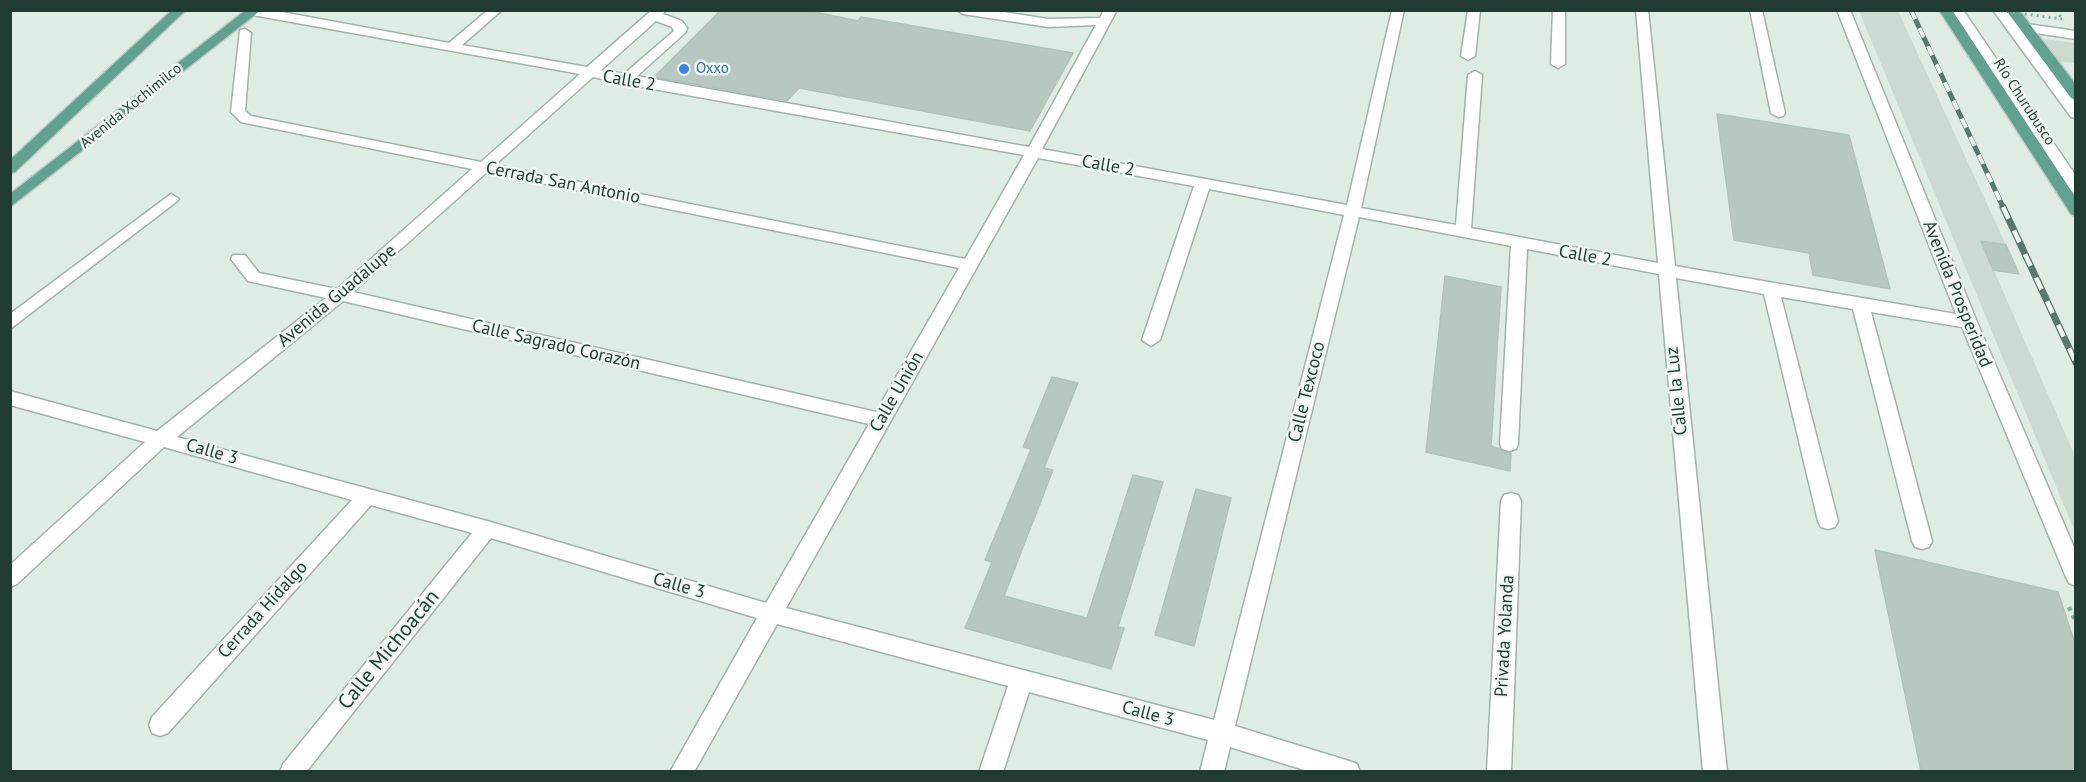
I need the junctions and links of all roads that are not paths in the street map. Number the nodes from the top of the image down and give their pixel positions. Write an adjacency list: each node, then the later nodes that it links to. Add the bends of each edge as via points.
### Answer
1 (180, 10): 31 (main road, Avenida Xochimilco)
2 (496, 10): 20 (street)
3 (963, 10): 16 (street, via 1048,23)
4 (1398, 10): 36 (street, Calle Texcoco)
5 (1474, 10): 21 (street)
6 (1559, 10): 22 (street)
7 (1642, 10): 42 (street, Calle la Luz)
8 (1756, 10): 27 (street)
9 (1843, 10): 47 (street, Avenida Prosperidad)
10 (1945, 10): 37 (main road, Río Churubusco)
11 (1956, 10): 33 (street)
12 (1997, 10): 28 (street)
13 (2012, 10): 17 (main road)
14 (252, 11): 20 (street, Calle 2); 35 (main road, Avenida Xochimilco)
15 (657, 13): 23 (street, Avenida Guadalupe); 25 (street, via 677,24 680,32)
16 (1108, 16): 29 (street, Calle Unión)
17 (2027, 28): 19 (street); 26 (main road)
18 (245, 33): 30 (street, Cerrada San Antonio, via 238,112 242,118)
19 (2076, 35)
20 (451, 48): 23 (street, Calle 2)
21 (1468, 56)
22 (1558, 64)
23 (590, 74): 25 (street, Calle 2); 30 (street, Avenida Guadalupe)
24 (1476, 75): 38 (street)
25 (625, 80): 29 (street, Calle 2)
26 (2076, 95)
27 (1778, 113)
28 (2076, 114)
29 (1033, 153): 32 (street, Calle 2); 41 (street, Calle Unión)
30 (486, 168): 41 (street, Cerrada San Antonio); 44 (street, Avenida Guadalupe)
31 (10, 169)
32 (1203, 183): 36 (street, Calle 2); 48 (street)
33 (2076, 188)
34 (171, 199): 46 (street)
35 (10, 202)
36 (1353, 211): 38 (street, Calle 2); 63 (street, Calle Texcoco)
37 (2076, 211)
38 (1463, 233): 39 (street, Calle 2)
39 (1519, 243): 42 (street, Calle 2); 52 (street)
40 (239, 259): 44 (street, Calle Sagrado Corazón, via 252,277)
41 (969, 266): 50 (street, Calle Unión)
42 (1665, 270): 43 (street, Calle 2); 70 (street, Calle la Luz)
43 (1771, 290): 45 (street, Calle 2); 55 (street)
44 (340, 295): 50 (street, Calle Sagrado Corazón); 51 (street, Avenida Guadalupe)
45 (1860, 304): 47 (street, Calle 2); 57 (street)
46 (10, 322)
47 (1968, 322): 58 (street, Avenida Prosperidad)
48 (1151, 340)
49 (10, 398): 51 (street, Calle 3)
50 (880, 420): 60 (street, Calle Unión)
51 (162, 438): 53 (street, Calle 3); 59 (street, Avenida Guadalupe)
52 (1509, 444)
53 (367, 496): 56 (street, Calle 3); 62 (street, Cerrada Hidalgo)
54 (1512, 501): 69 (street, Privada Yolanda)
55 (1828, 521)
56 (487, 529): 60 (street, Calle 3); 64 (street, Calle Michoacán)
57 (1922, 541)
58 (2076, 577)
59 (10, 578)
60 (770, 613): 61 (street, Calle 3); 65 (street, Calle Unión)
61 (1021, 680): 63 (street, Calle 3); 66 (street)
62 (160, 725)
63 (1221, 733): 67 (street, Calle Texcoco); 68 (street, Calle 3)
64 (291, 771)
65 (681, 771)
66 (991, 771)
67 (1212, 771)
68 (1349, 771)
69 (1499, 771)
70 (1715, 771)

